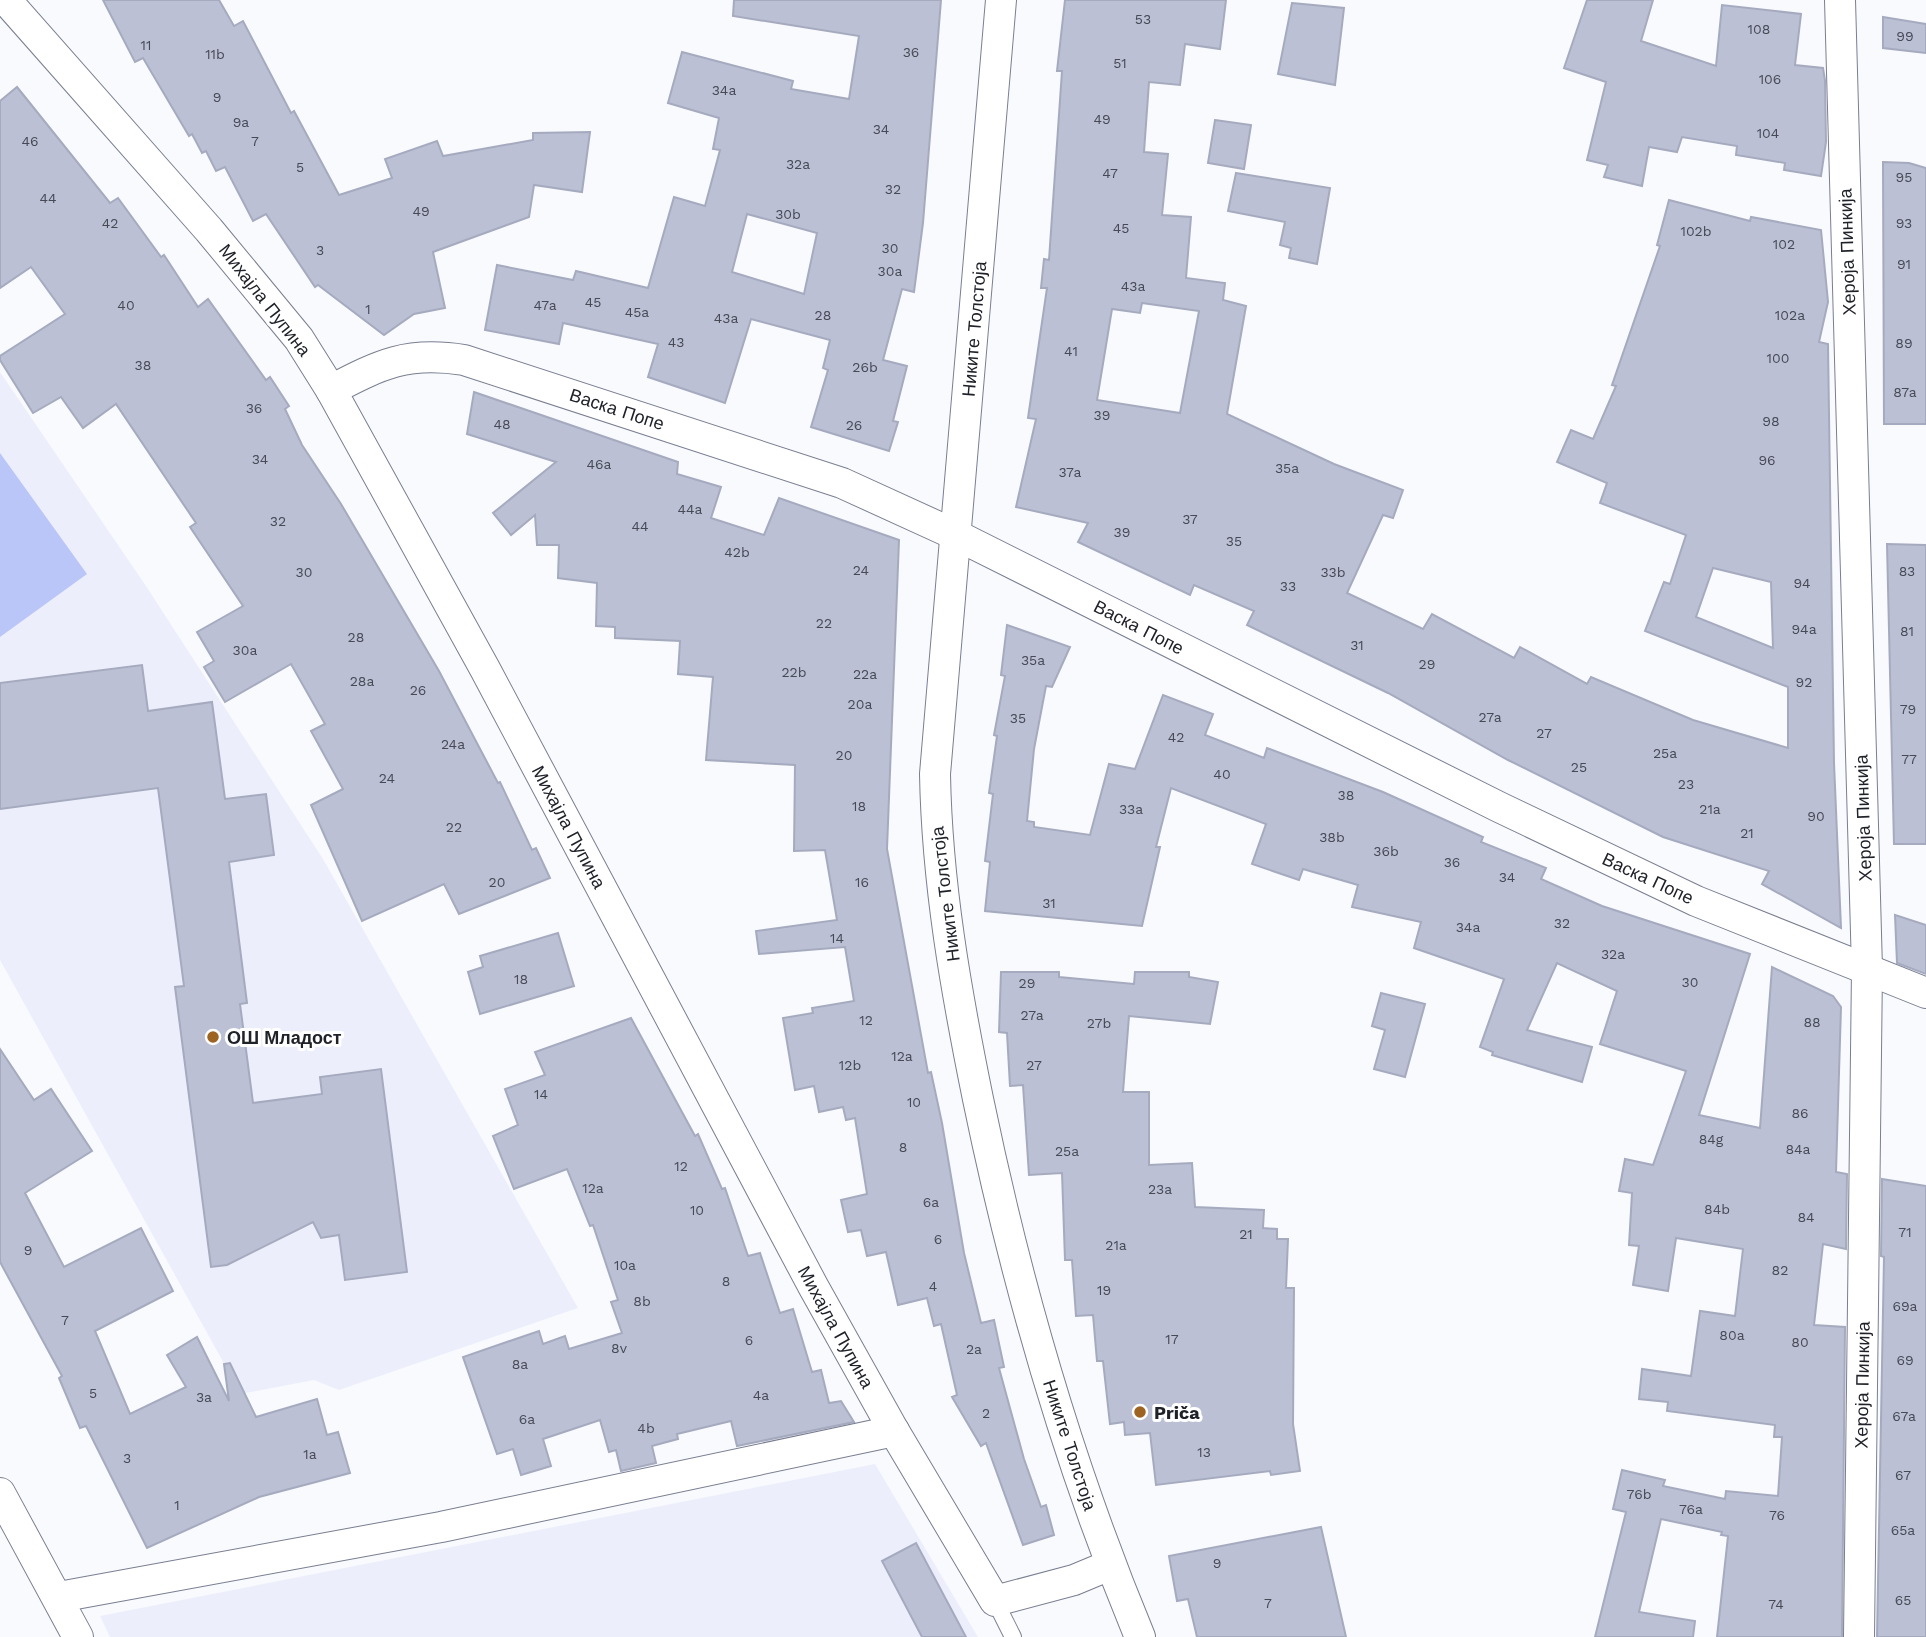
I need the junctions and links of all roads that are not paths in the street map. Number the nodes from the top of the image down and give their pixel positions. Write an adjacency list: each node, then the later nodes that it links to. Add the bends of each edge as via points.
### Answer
1 (1001, 0): 5 (street, Никите Толстоја)
2 (1840, 0): 6 (street, Хероја Пинкија)
3 (8, 13): 4 (street, Михајла Пупина, via 209,230 299,339)
4 (331, 390): 5 (street, Васка Попе, via 383,363 408,357 464,360 842,483); 8 (street, Михајла Пупина)
5 (956, 535): 6 (street, Васка Попе, via 1672,890); 10 (street, Никите Толстоја, via 935,774 936,847 944,916 989,1152 1037,1347)
6 (1867, 969): 7 (street, Васка Попе); 16 (street, Хероја Пинкија)
7 (1926, 993)
8 (894, 1432): 11 (street, via 441,1527); 12 (street, Михајла Пупина)
9 (0, 1493): 11 (street)
10 (1110, 1565): 12 (street, via 1074,1580); 15 (street, Никите Толстоја)
11 (59, 1597): 13 (street)
12 (995, 1601): 14 (lane)
13 (78, 1637)
14 (1013, 1637)
15 (1140, 1637)
16 (1860, 1637)

